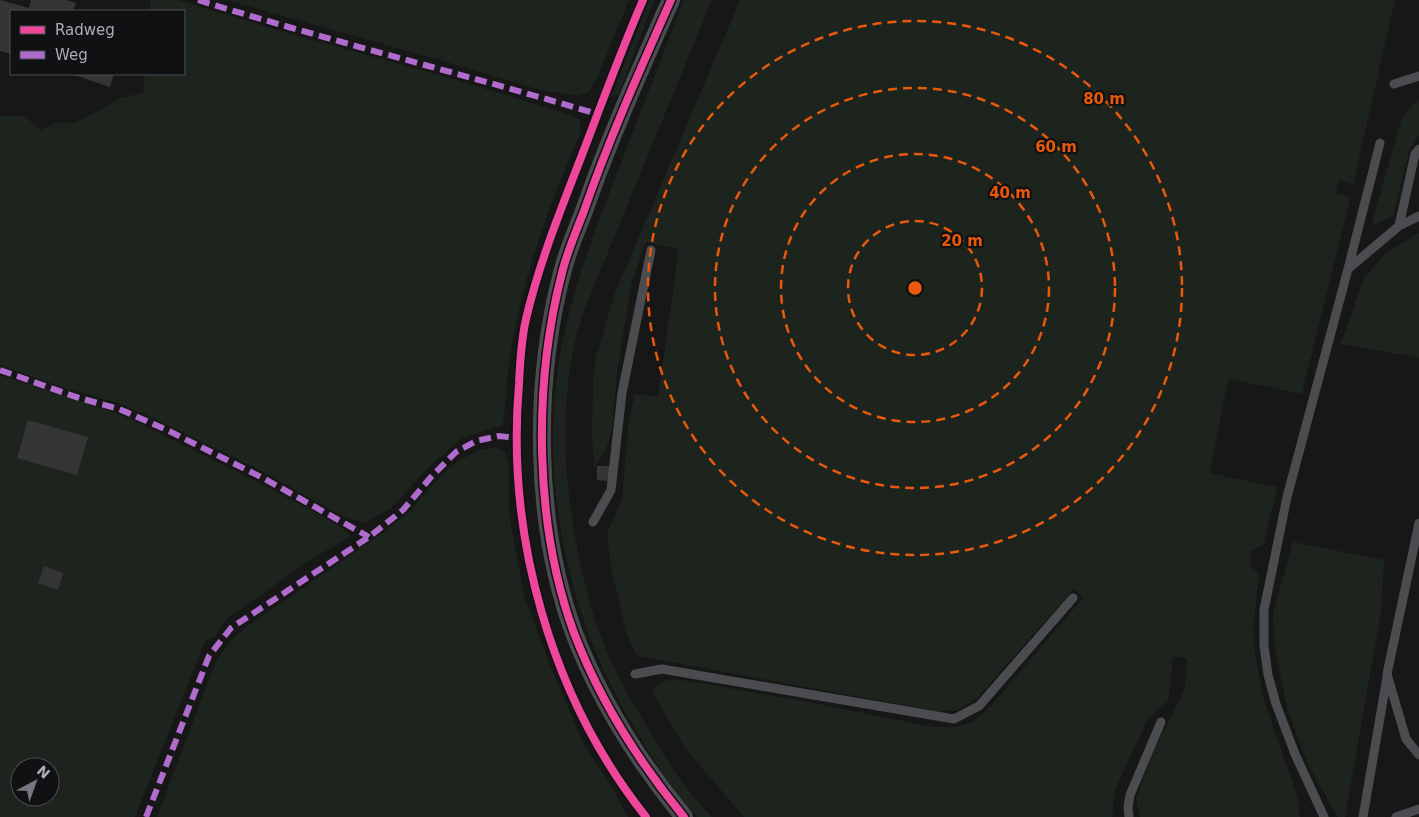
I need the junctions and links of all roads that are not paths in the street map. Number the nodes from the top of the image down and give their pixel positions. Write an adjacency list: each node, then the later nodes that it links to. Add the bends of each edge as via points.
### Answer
1 (671, 0): 18 (street, via 617,123 562,271 548,345 543,434 548,525 574,632 616,721 636,755)
2 (1419, 76): 3 (lane)
3 (1394, 84)
4 (1380, 143): 9 (lane)
5 (1419, 149): 7 (lane)
6 (1419, 216): 7 (lane)
7 (1399, 226): 9 (lane)
8 (651, 250): 10 (lane, via 622,393 611,490)
9 (1348, 269): 20 (lane, via 1287,497 1264,610 1264,646 1276,704)
10 (593, 522)
11 (1419, 523): 14 (lane)
12 (1073, 598): 13 (lane, via 979,706 954,719 662,669)
13 (634, 674)
14 (1387, 674): 16 (lane, via 1406,739); 21 (lane)
15 (1161, 722): 19 (lane, via 1130,795)
16 (1419, 755)
17 (1419, 809): 22 (lane)
18 (684, 817)
19 (1129, 817)
20 (1324, 817)
21 (1363, 817)
22 (1396, 817)

